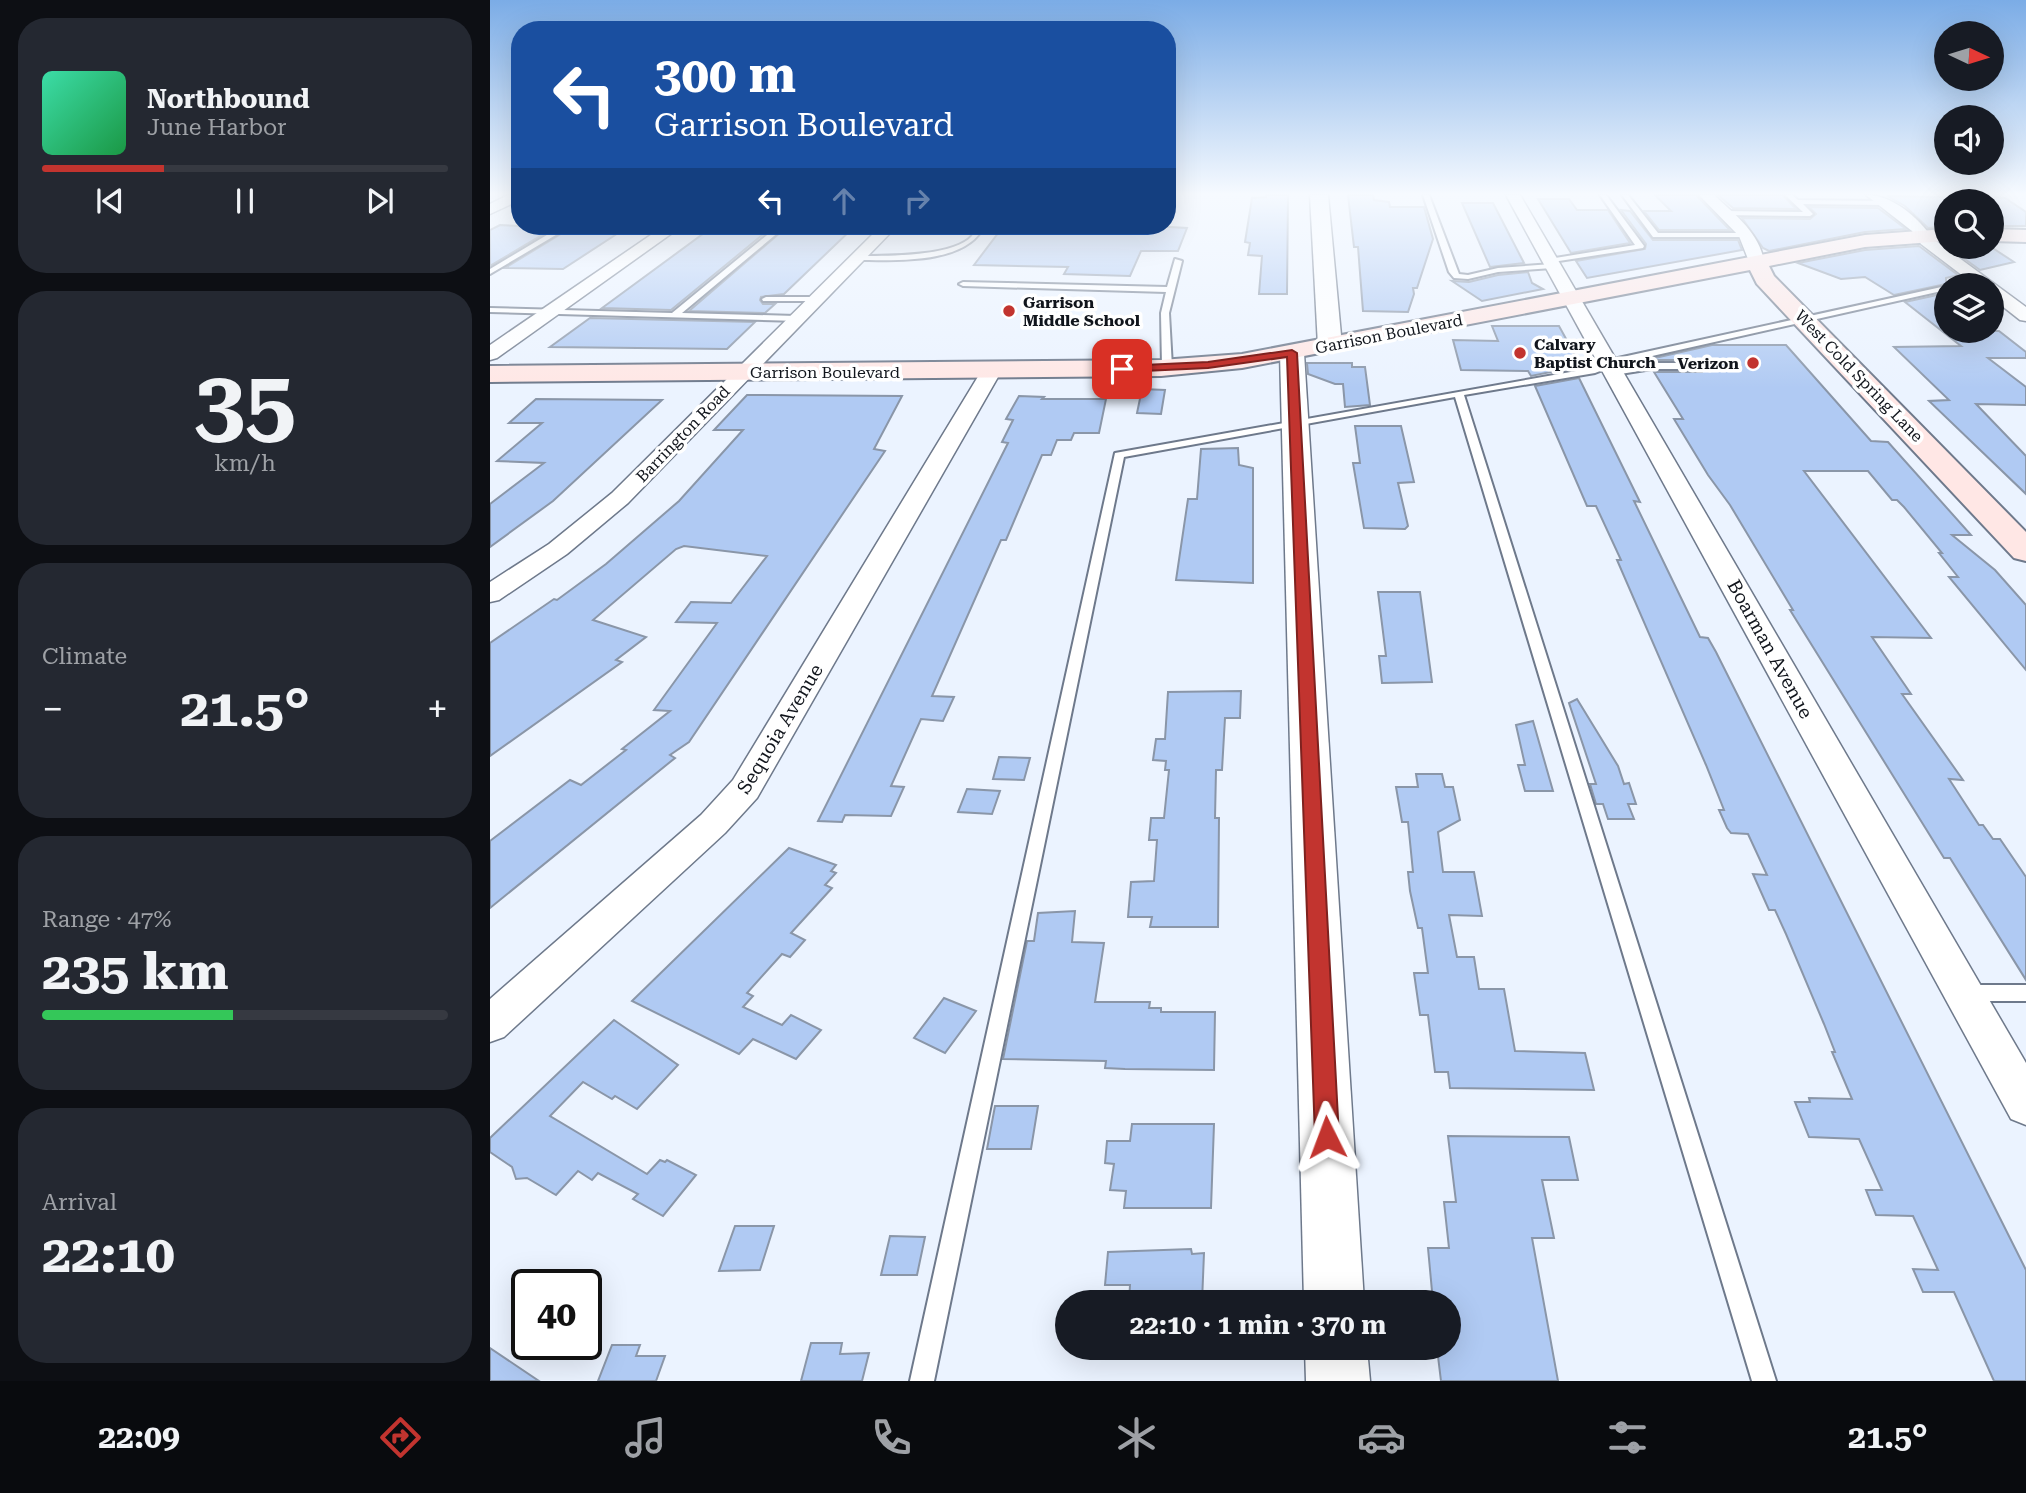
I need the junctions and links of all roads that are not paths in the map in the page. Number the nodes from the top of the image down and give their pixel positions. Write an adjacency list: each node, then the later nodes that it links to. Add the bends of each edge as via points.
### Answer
1 (511, 259): 14 (lane)
2 (626, 259): 24 (street)
3 (741, 259): 25 (lane)
4 (855, 259): 20 (street, Barrington Road)
5 (1316, 259): 29 (street)
6 (1449, 259): 13 (lane, via 1457,276 1468,277)
7 (1549, 259): 13 (street, Boarman Avenue)
8 (1570, 259): 13 (lane)
9 (1765, 259): 12 (main road, Garrison Boulevard)
10 (1952, 259): 15 (street)
11 (1178, 261): 17 (lane)
12 (1756, 261): 21 (main road, Garrison Boulevard); 27 (main road, West Cold Spring Lane, via 1765,279)
13 (1551, 263): 21 (street, Boarman Avenue)
14 (490, 272)
15 (1970, 273)
16 (963, 284): 17 (lane)
17 (1171, 290): 32 (lane, via 1165,313)
18 (1934, 291): 27 (lane)
19 (766, 299): 20 (lane)
20 (816, 299): 28 (street, Barrington Road)
21 (1571, 299): 29 (main road, Garrison Boulevard); 33 (street, Boarman Avenue)
22 (2004, 299): 26 (street)
23 (490, 310): 24 (lane)
24 (550, 312): 25 (lane); 30 (street)
25 (673, 316): 28 (lane)
26 (2026, 316)
27 (1804, 319): 33 (lane); 39 (main road, West Cold Spring Lane)
28 (796, 320): 35 (street, Barrington Road)
29 (1311, 349): 32 (main road, Garrison Boulevard); 38 (street)
30 (490, 354)
31 (1702, 366): 33 (lane)
32 (1167, 368): 34 (main road, Garrison Boulevard)
33 (1612, 368): 37 (lane); 41 (street, Boarman Avenue)
34 (992, 370): 35 (main road, Garrison Boulevard); 43 (street, Sequoia Avenue, via 745,789 713,824)
35 (744, 372): 36 (main road, Garrison Boulevard); 40 (street, Barrington Road, via 620,498 558,549)
36 (490, 373)
37 (1459, 393): 38 (lane); 49 (lane)
38 (1296, 422): 45 (street); 47 (lane, via 1119,455)
39 (2026, 551)
40 (490, 594)
41 (1964, 993): 42 (lane); 44 (street, Boarman Avenue)
42 (2026, 993)
43 (490, 1024)
44 (2026, 1104)
45 (1333, 1290)
46 (1337, 1360): 48 (street)
47 (922, 1381)
48 (1338, 1381)
49 (1764, 1381)

